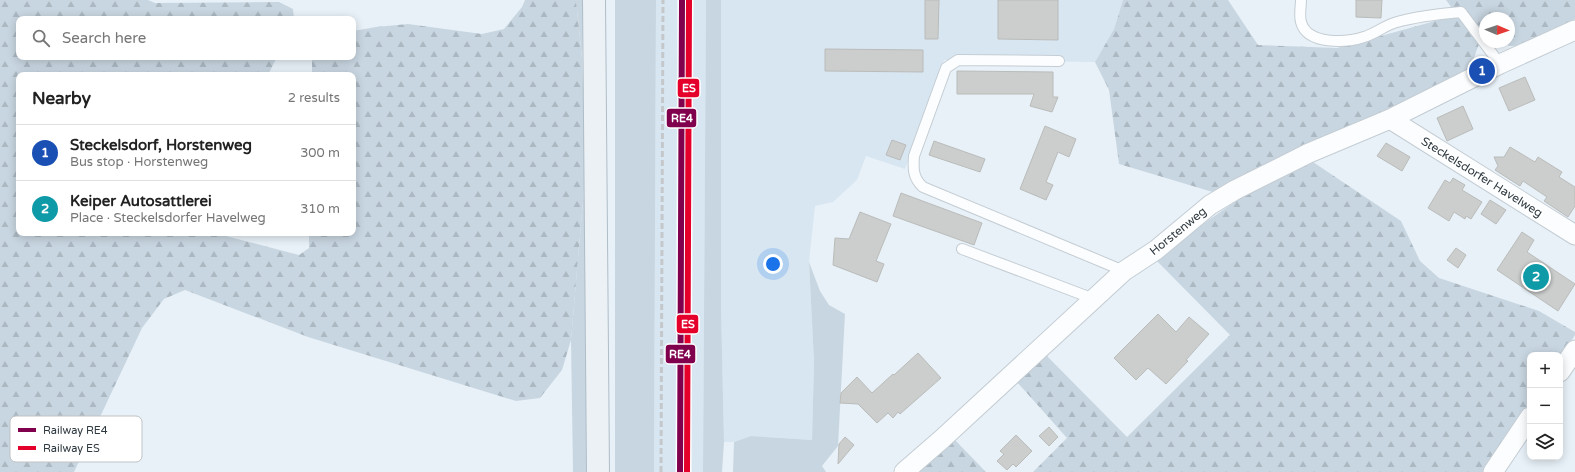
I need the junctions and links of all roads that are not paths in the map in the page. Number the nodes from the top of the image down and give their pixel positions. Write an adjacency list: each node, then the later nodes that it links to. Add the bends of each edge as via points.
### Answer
1 (594, 0): 14 (main road)
2 (1301, 0): 5 (lane, via 1301,22 1306,30 1320,39 1339,42 1364,37 1396,22 1428,15 1461,12)
3 (1575, 30): 5 (street, Horstenweg)
4 (1059, 61): 9 (lane, via 958,60 946,68 914,156 915,178 923,187)
5 (1500, 64): 6 (street, Horstenweg)
6 (1390, 118): 7 (street, Steckelsdorfer Havelweg); 9 (street, Horstenweg, via 1309,153 1235,190 1210,205 1156,250)
7 (1575, 235)
8 (962, 249): 10 (lane)
9 (1124, 271): 10 (street, Horstenweg)
10 (1094, 299): 15 (street, Horstenweg)
11 (1575, 350): 12 (street)
12 (1563, 368)
13 (1527, 422): 16 (street)
14 (598, 472)
15 (904, 472)
16 (1494, 472)

